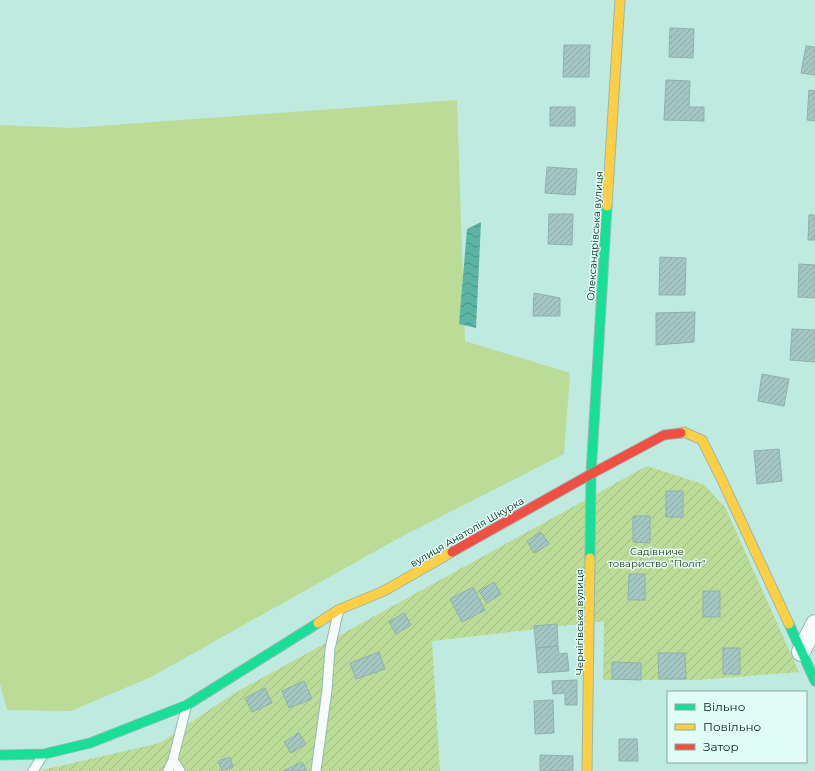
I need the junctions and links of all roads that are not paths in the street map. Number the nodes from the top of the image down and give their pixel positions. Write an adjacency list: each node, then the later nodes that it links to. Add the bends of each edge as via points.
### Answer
1 (620, 0): 2 (street, Олександрівська вулиця)
2 (591, 474): 3 (street, вулиця Анатолія Шкурка, via 384,591); 5 (street, вулиця Анатолія Шкурка, via 664,435 684,432 702,440); 15 (street, Чернігівська вулиця)
3 (338, 610): 7 (street, вулиця Анатолія Шкурка); 14 (lane, via 330,649)
4 (815, 624): 5 (street)
5 (801, 652): 6 (street, вулиця Анатолія Шкурка)
6 (815, 681)
7 (187, 705): 8 (street, вулиця Анатолія Шкурка, via 90,743); 10 (lane)
8 (44, 754): 9 (street, вулиця Анатолія Шкурка); 11 (lane)
9 (0, 755)
10 (173, 760): 12 (lane); 13 (lane)
11 (33, 771)
12 (168, 771)
13 (180, 771)
14 (316, 771)
15 (587, 771)

